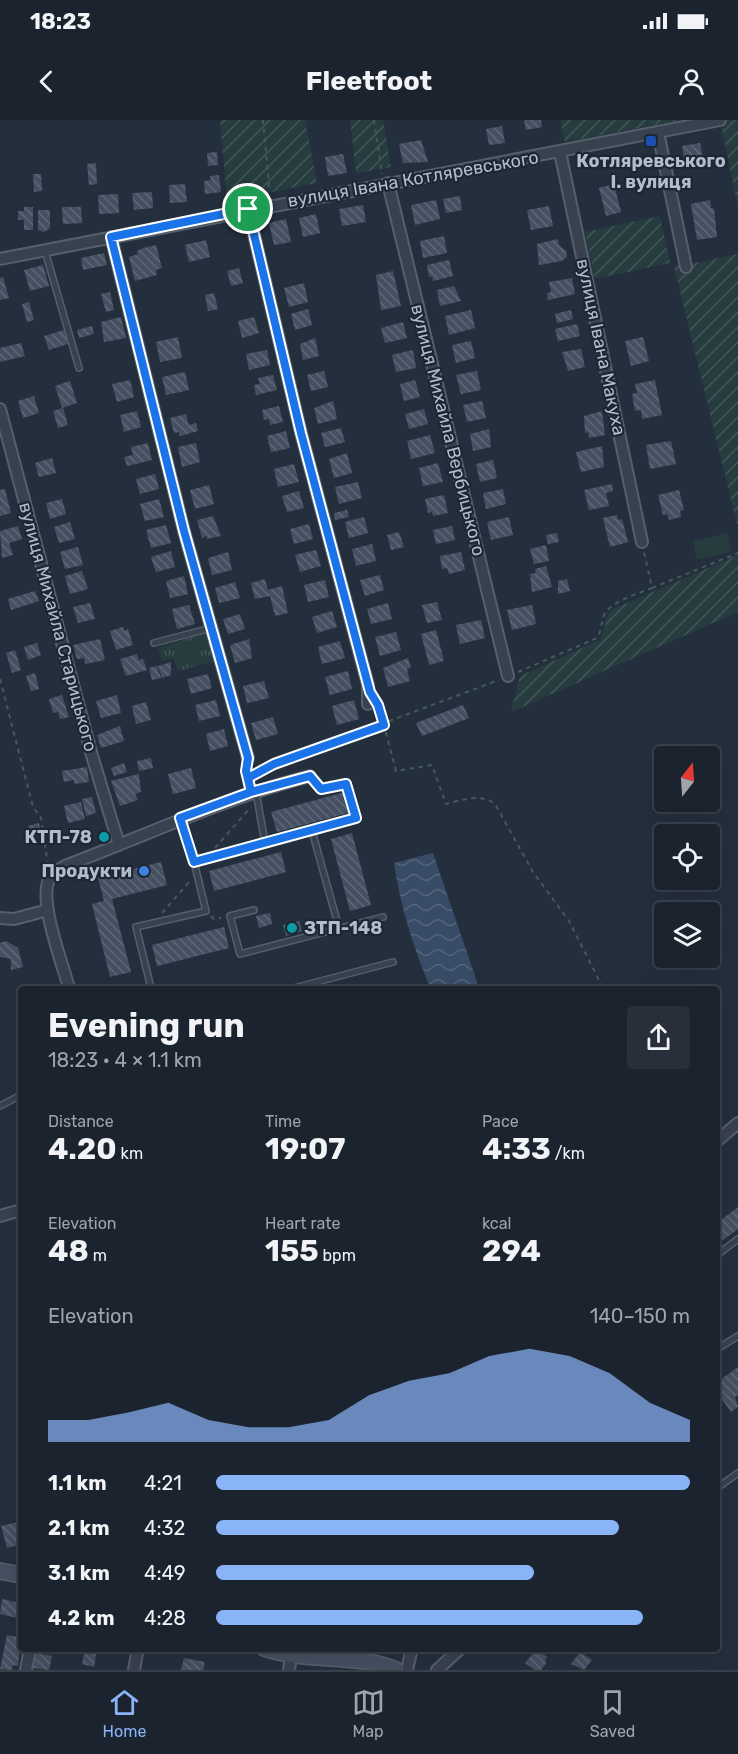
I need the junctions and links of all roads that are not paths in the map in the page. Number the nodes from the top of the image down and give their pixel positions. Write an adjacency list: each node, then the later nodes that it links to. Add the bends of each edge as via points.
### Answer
1 (720, 120): 2 (street, вулиця Івана Котляревського)
2 (658, 132): 3 (street, вулиця Івана Котляревського); 9 (street)
3 (560, 152): 4 (street, вулиця Івана Котляревського); 12 (street, вулиця Івана Макуха)
4 (385, 184): 5 (street, вулиця Івана Котляревського); 15 (street, вулиця Михайла Вербицького)
5 (248, 209): 6 (street, вулиця Івана Котляревського); 16 (street)
6 (111, 237): 7 (street, вулиця Івана Котляревського); 13 (street, via 184,531)
7 (45, 249): 8 (street, вулиця Івана Котляревського); 10 (lane)
8 (0, 259)
9 (686, 267)
10 (79, 368)
11 (0, 409): 22 (street, вулиця Михайла Старицького)
12 (642, 542)
13 (213, 627): 14 (lane); 17 (street)
14 (154, 643)
15 (508, 676)
16 (369, 698)
17 (248, 758)
18 (310, 776): 19 (street)
19 (253, 791): 20 (street); 21 (lane)
20 (180, 818): 22 (street); 23 (lane)
21 (265, 843): 23 (lane); 28 (lane, via 312,831)
22 (119, 845): 24 (street, via 65,866 50,877 46,892)
23 (194, 862): 31 (lane, via 206,911 136,927)
24 (48, 910): 27 (street); 30 (street)
25 (254, 910): 28 (lane, via 230,916 240,954)
26 (383, 916): 28 (lane)
27 (0, 919)
28 (339, 928)
29 (393, 962): 32 (lane)
30 (68, 986)
31 (151, 986)
32 (302, 986)
33 (18, 1097): 34 (lane)
34 (0, 1106)
35 (738, 1123): 36 (street)
36 (720, 1138)
37 (18, 1211): 38 (street)
38 (0, 1216)
39 (738, 1239): 40 (lane)
40 (720, 1253)
41 (738, 1336): 42 (lane)
42 (720, 1347)
43 (738, 1473): 44 (lane)
44 (720, 1486)
45 (0, 1571): 46 (street)
46 (18, 1574)
47 (29, 1652): 53 (street)
48 (137, 1652): 54 (street)
49 (271, 1652): 52 (street)
50 (411, 1652): 56 (street)
51 (457, 1652): 57 (street)
52 (290, 1663): 55 (street, via 373,1662)
53 (26, 1670)
54 (134, 1670)
55 (396, 1670)
56 (408, 1670)
57 (437, 1670)

